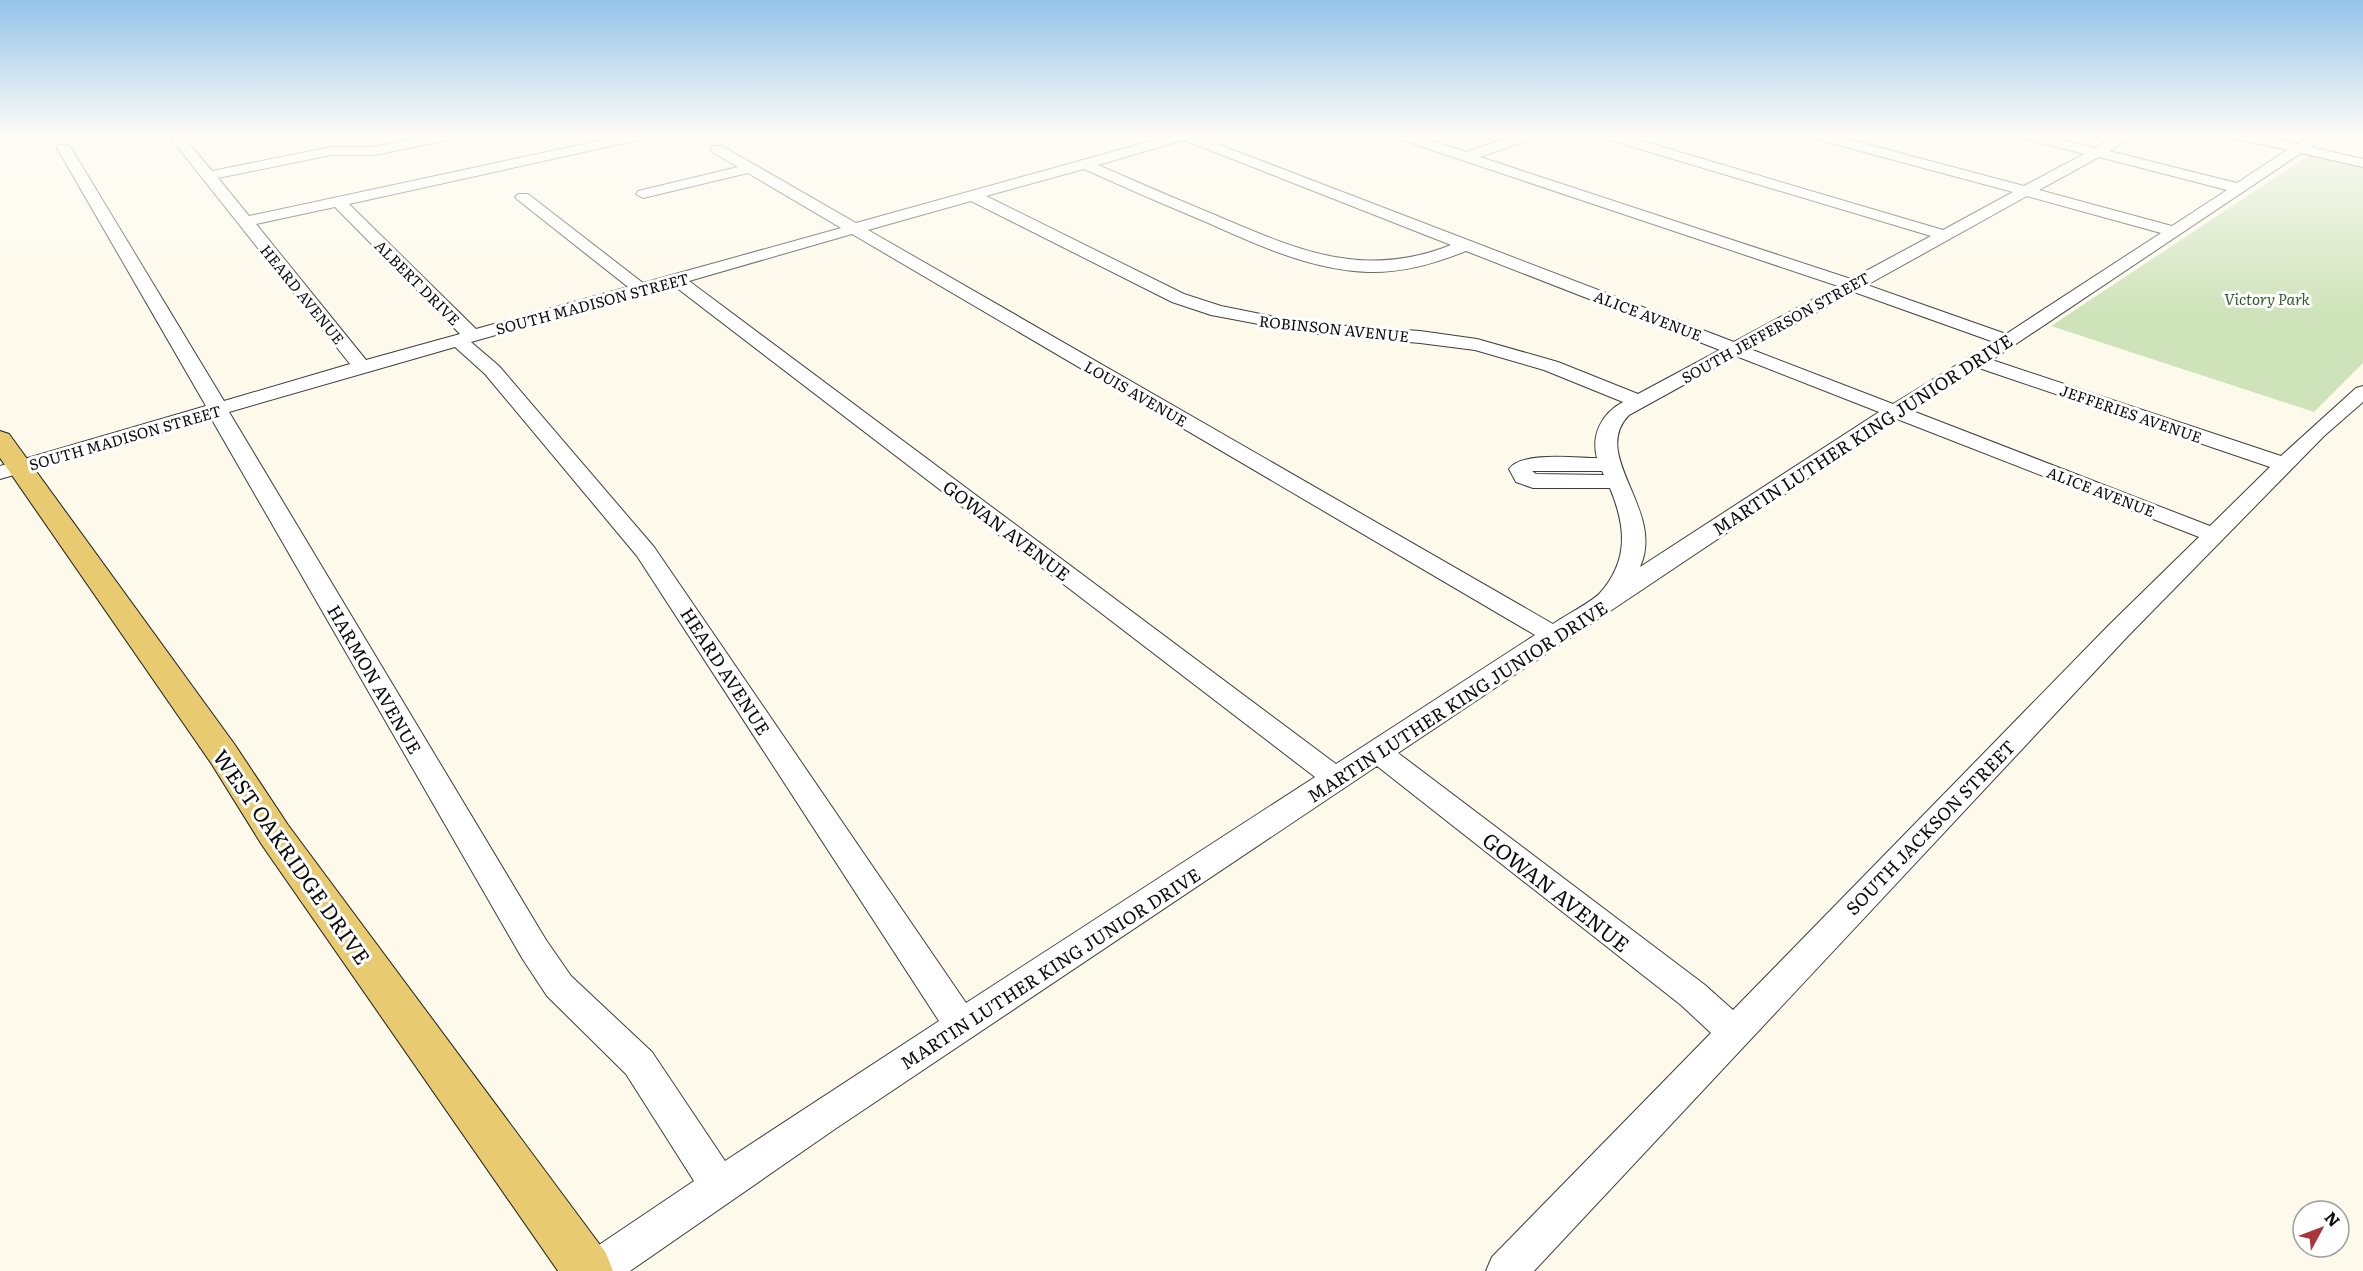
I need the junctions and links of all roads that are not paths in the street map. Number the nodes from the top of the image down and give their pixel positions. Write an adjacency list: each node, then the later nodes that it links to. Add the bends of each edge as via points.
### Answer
1 (91, 194): 31 (street, HARMON AVENUE)
2 (223, 194): 16 (street, HEARD AVENUE)
3 (374, 194): 15 (street)
4 (795, 194): 17 (street, LOUIS AVENUE)
5 (979, 194): 13 (street, SOUTH MADISON STREET)
6 (1154, 194): 20 (street, via 1281,250 1328,263 1400,264 1435,257)
7 (1335, 194): 20 (street, ALICE AVENUE)
8 (1578, 194): 22 (street)
9 (1807, 194): 19 (street)
10 (2019, 194): 19 (street, SOUTH JEFFERSON STREET)
11 (2037, 194): 18 (street)
12 (2228, 194): 18 (street, MARTIN LUTHER KING JUNIOR DRIVE)
13 (973, 196): 17 (street, SOUTH MADISON STREET); 30 (street, ROBINSON AVENUE, via 1128,274 1206,308 1306,328 1420,336 1477,345 1551,366)
14 (523, 197): 23 (street)
15 (339, 202): 16 (street); 24 (street, ALBERT DRIVE)
16 (245, 222): 28 (street, HEARD AVENUE)
17 (855, 230): 21 (street, SOUTH MADISON STREET); 38 (street, LOUIS AVENUE)
18 (2173, 231): 25 (street, MARTIN LUTHER KING JUNIOR DRIVE)
19 (1943, 235): 22 (street, SOUTH JEFFERSON STREET)
20 (1465, 245): 26 (street, ALICE AVENUE)
21 (677, 280): 23 (street, SOUTH MADISON STREET); 40 (street, GOWAN AVENUE)
22 (1851, 285): 25 (street); 26 (street, SOUTH JEFFERSON STREET)
23 (641, 289): 24 (street, SOUTH MADISON STREET)
24 (465, 338): 28 (street, SOUTH MADISON STREET); 41 (street, HEARD AVENUE, via 646,552)
25 (2007, 340): 27 (street, MARTIN LUTHER KING JUNIOR DRIVE)
26 (1735, 348): 30 (street, SOUTH JEFFERSON STREET); 32 (street, ALICE AVENUE)
27 (1977, 361): 32 (street, MARTIN LUTHER KING JUNIOR DRIVE); 34 (street, JEFFERIES AVENUE)
28 (362, 367): 31 (street, SOUTH MADISON STREET)
29 (2363, 392): 34 (street, SOUTH JACKSON STREET)
30 (1639, 402): 37 (street, SOUTH JEFFERSON STREET, via 1622,411 1608,427 1605,449 1635,529 1636,546 1627,573)
31 (217, 410): 35 (street, SOUTH MADISON STREET); 43 (street, HARMON AVENUE, via 534,949 560,986 639,1063)
32 (1895, 411): 36 (street, ALICE AVENUE); 37 (street, MARTIN LUTHER KING JUNIOR DRIVE)
33 (0, 439): 35 (main road, WEST OAKRIDGE DRIVE)
34 (2286, 465): 36 (street, SOUTH JACKSON STREET)
35 (9, 470): 44 (main road, WEST OAKRIDGE DRIVE, via 223,754 275,835)
36 (2214, 535): 42 (street, SOUTH JACKSON STREET)
37 (1592, 612): 38 (street, MARTIN LUTHER KING JUNIOR DRIVE)
38 (1556, 636): 39 (street, MARTIN LUTHER KING JUNIOR DRIVE)
39 (1378, 752): 40 (street, MARTIN LUTHER KING JUNIOR DRIVE); 42 (street, GOWAN AVENUE, via 1693,995)
40 (1337, 780): 41 (street, MARTIN LUTHER KING JUNIOR DRIVE)
41 (962, 1026): 43 (street, MARTIN LUTHER KING JUNIOR DRIVE)
42 (1734, 1032): 46 (street, SOUTH JACKSON STREET)
43 (719, 1185): 45 (street, MARTIN LUTHER KING JUNIOR DRIVE)
44 (588, 1271)
45 (595, 1271)
46 (1506, 1271)

